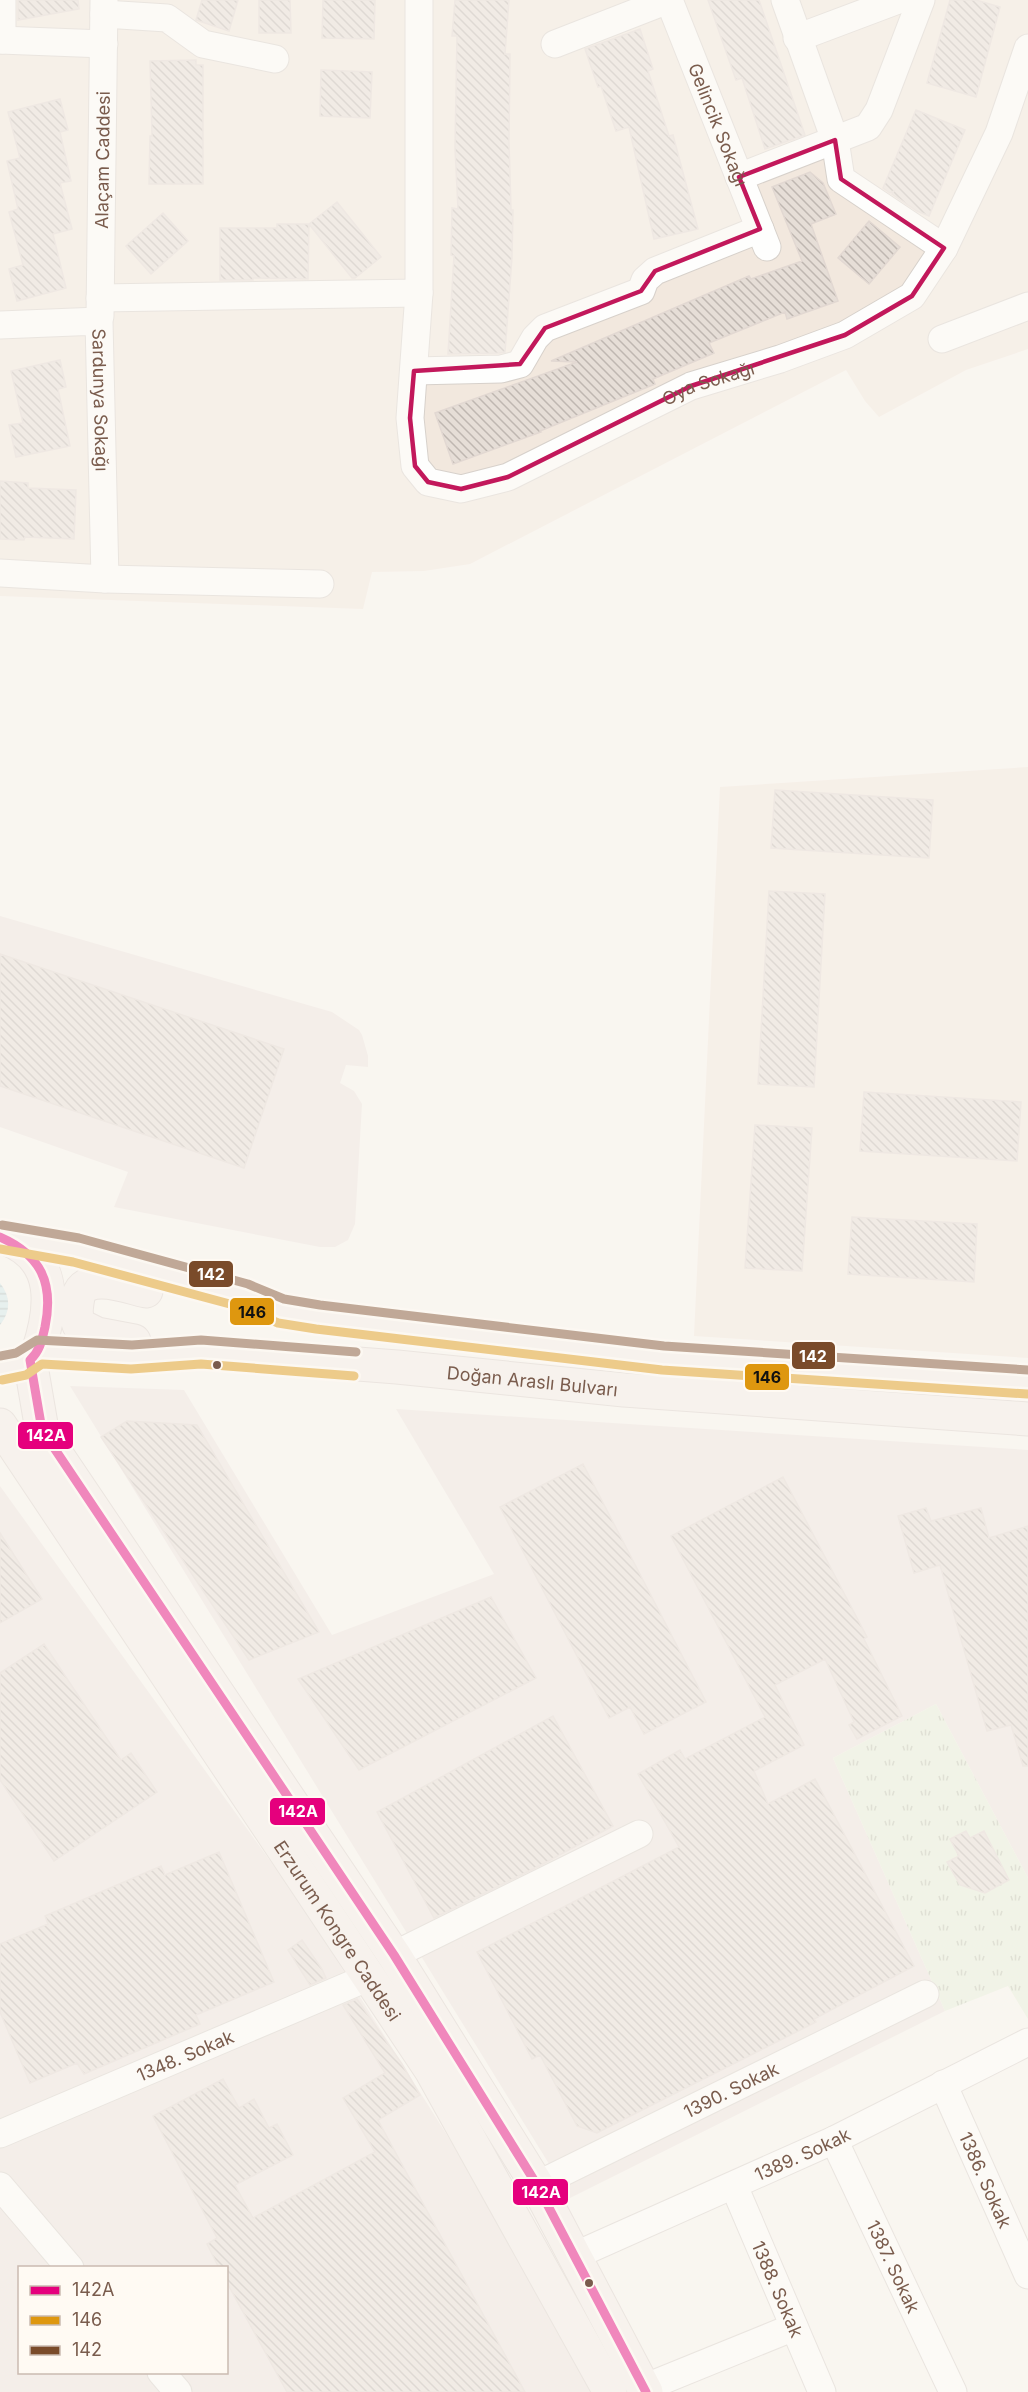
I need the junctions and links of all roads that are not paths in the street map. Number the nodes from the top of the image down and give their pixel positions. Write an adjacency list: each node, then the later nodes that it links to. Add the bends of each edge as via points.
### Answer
1 (2, 0): 9 (street)
2 (419, 0): 17 (street, Oya Sokağı)
3 (669, 0): 11 (street); 15 (street, Gelincik Sokağı)
4 (784, 0): 8 (street)
5 (898, 0): 8 (street)
6 (921, 0): 14 (street, via 879,110 868,127)
7 (104, 7): 10 (street, Alaçam Caddesi); 13 (street, via 167,18 203,44)
8 (797, 38): 14 (street)
9 (1, 40): 10 (street)
10 (104, 44): 19 (street, Alaçam Caddesi)
11 (555, 44)
12 (1028, 48): 16 (street, Oya Sokağı, via 999,133)
13 (275, 59)
14 (835, 140): 15 (street); 16 (street, via 841,179)
15 (739, 177): 22 (street, Gelincik Sokağı, via 763,238 655,272 645,280 641,291 545,328 520,364 501,369)
16 (944, 248): 22 (street, Oya Sokağı, via 912,296 845,335 691,386 508,477 461,489 428,482 415,466 410,418)
17 (419, 293): 19 (street); 22 (street, Oya Sokağı)
18 (1028, 306): 21 (street)
19 (100, 309): 20 (street, Sardunya Sokağı); 24 (street, Sardunya Sokağı)
20 (0, 325)
21 (942, 339)
22 (414, 371)
23 (0, 573): 24 (street)
24 (105, 579): 25 (street)
25 (320, 584)
26 (0, 1237): 27 (main road, Doğan Araslı Bulvarı, via 76,1250 245,1296); 29 (main road, via 22,1247 40,1266 50,1303)
27 (281, 1311): 28 (main road, via 249,1312 218,1307 98,1281 80,1292 75,1315 79,1325 87,1330); 30 (main road, Doğan Araslı Bulvarı, via 663,1358)
28 (201, 1352): 29 (main road, Doğan Araslı Bulvarı); 31 (main road, Doğan Araslı Bulvarı, via 397,1366 624,1390)
29 (23, 1360): 34 (main road, Erzurum Kongre Caddesi, via 42,1430 59,1458)
30 (1028, 1382)
31 (1028, 1419)
32 (0, 1425): 35 (main road, Erzurum Kongre Caddesi)
33 (639, 1834): 34 (street)
34 (394, 1955): 41 (main road, Erzurum Kongre Caddesi)
35 (369, 1977): 39 (street, 1348. Sokak); 51 (main road, Erzurum Kongre Caddesi, via 430,2070)
36 (925, 1994): 41 (street, 1390. Sokak)
37 (1028, 2042): 38 (street, 1389. Sokak)
38 (943, 2084): 40 (street, 1389. Sokak); 46 (street, 1386. Sokak)
39 (0, 2134)
40 (834, 2140): 43 (street, 1389. Sokak); 53 (street, 1387. Sokak)
41 (537, 2185): 44 (main road, Erzurum Kongre Caddesi)
42 (0, 2186): 45 (street)
43 (734, 2186): 44 (street, 1389. Sokak); 47 (street, 1388. Sokak)
44 (574, 2256): 49 (main road, Erzurum Kongre Caddesi)
45 (68, 2266)
46 (1028, 2275)
47 (794, 2327): 49 (street); 52 (street, 1388. Sokak)
48 (162, 2374): 50 (street)
49 (645, 2390)
50 (178, 2392)
51 (610, 2392)
52 (822, 2392)
53 (952, 2392)

